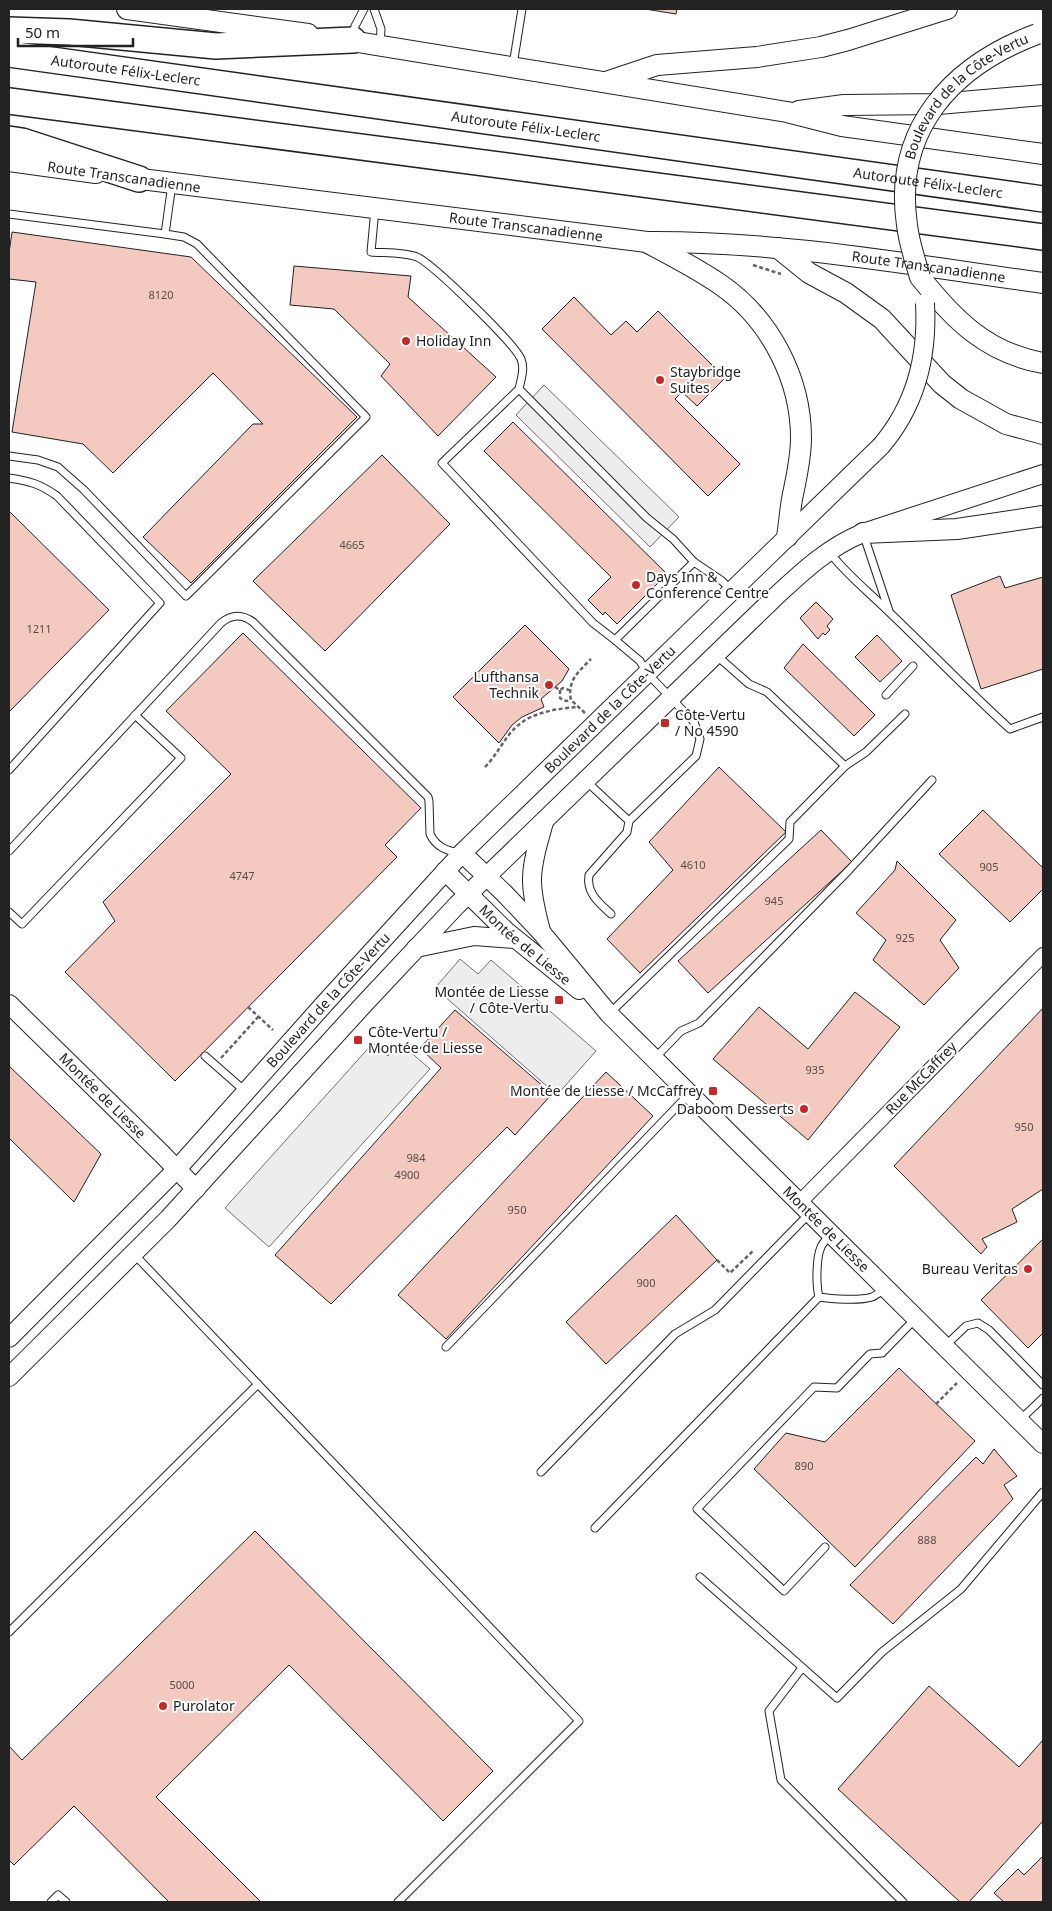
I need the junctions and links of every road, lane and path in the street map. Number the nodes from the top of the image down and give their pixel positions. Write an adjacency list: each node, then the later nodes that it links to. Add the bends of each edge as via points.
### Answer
1 (127, 9): 6 (main road)
2 (364, 9): 9 (lane)
3 (374, 9): 10 (lane, via 381,29)
4 (522, 9): 12 (lane)
5 (947, 9): 13 (main road, via 821,47 757,57 657,65)
6 (166, 12): 9 (main road)
7 (9, 30): 9 (highway, via 69,32 216,46)
8 (1043, 32): 31 (main road, Boulevard de la Côte-Vertu, bridge, via 1001,49 963,74 940,99 922,128 908,168 905,207 909,239)
9 (352, 40): 10 (main road)
10 (380, 45): 12 (main road)
11 (9, 54): 22 (highway, Autoroute Félix-Leclerc)
12 (513, 66): 13 (main road)
13 (607, 82): 16 (main road)
14 (1043, 95): 16 (main road, via 938,104 844,105)
15 (9, 101): 26 (highway)
16 (787, 112): 18 (main road, via 858,129)
17 (9, 139): 20 (highway)
18 (1043, 154)
19 (9, 161): 20 (main road, Route Transcanadienne)
20 (139, 179): 21 (main road, Route Transcanadienne)
21 (172, 184): 23 (main road, Route Transcanadienne); 25 (lane)
22 (1043, 199)
23 (375, 209): 27 (main road, Route Transcanadienne); 34 (lane, via 371,252 416,257 440,273 520,357 523,368)
24 (9, 214): 25 (lane)
25 (165, 234): 36 (lane, via 184,237 197,244 366,417 186,596 58,467)
26 (1043, 237)
27 (646, 242): 28 (main road, Route Transcanadienne, via 702,241); 41 (main road, via 708,277 738,299 761,323 778,349 796,397 802,440)
28 (778, 248): 32 (main road, Route Transcanadienne); 35 (main road, via 809,274 846,293 882,319 942,384 961,399 1006,424)
29 (745, 263): 30 (path)
30 (788, 276)
31 (920, 277): 33 (main road, via 976,336 1007,353); 41 (street, Boulevard de la Côte-Vertu, bridge, via 926,317 924,343 920,370 907,408 881,446)
32 (1043, 283)
33 (1043, 363)
34 (519, 390): 43 (lane); 46 (lane, via 442,463 592,622)
35 (1043, 434)
36 (9, 456)
37 (1043, 474): 40 (street, Boulevard de la Côte-Vertu)
38 (9, 478): 64 (lane, via 30,481 57,496 160,603)
39 (1043, 516): 40 (main road, via 957,529)
40 (863, 533): 42 (street, Boulevard de la Côte-Vertu); 45 (lane)
41 (787, 537): 44 (street, Boulevard de la Côte-Vertu)
42 (829, 551): 45 (lane, via 840,566); 47 (street, Boulevard de la Côte-Vertu)
43 (694, 562): 44 (lane); 46 (lane)
44 (732, 591): 50 (street, Boulevard de la Côte-Vertu)
45 (889, 611): 61 (lane, via 972,695 1010,728)
46 (616, 640): 50 (lane, via 640,661)
47 (716, 654): 56 (street, Boulevard de la Côte-Vertu); 62 (lane, via 749,684 767,692)
48 (591, 660): 53 (path, via 573,677)
49 (913, 666): 54 (lane)
50 (647, 673): 56 (lane); 70 (street, Boulevard de la Côte-Vertu)
51 (555, 687): 52 (path)
52 (560, 690): 53 (path); 55 (path, via 560,698 567,701)
53 (570, 690): 55 (path)
54 (886, 695)
55 (571, 698): 57 (path)
56 (671, 698): 66 (street, Boulevard de la Côte-Vertu); 68 (lane, via 694,722 700,739 696,756)
57 (578, 707): 58 (path); 63 (path, via 549,710 522,722)
58 (586, 714)
59 (905, 714): 62 (lane, via 866,752)
60 (135, 715): 69 (lane); 70 (lane, via 221,623 231,616 243,616 428,797 430,834); 74 (lane, via 181,758 22,924)
61 (1043, 717)
62 (845, 766): 82 (lane, via 790,822 789,839)
63 (485, 767)
64 (9, 770)
65 (932, 780): 87 (lane, via 700,1023 681,1031)
66 (586, 781): 67 (street, Boulevard de la Côte-Vertu); 68 (lane)
67 (544, 821): 72 (street, Boulevard de la Côte-Vertu); 76 (street, via 532,876)
68 (629, 821): 75 (lane, via 627,832 588,875 589,889 594,898)
69 (9, 851)
70 (454, 852): 71 (street, Boulevard de la Côte-Vertu); 72 (street, Montée de Liesse)
71 (445, 871): 73 (street, Montée de Liesse); 88 (street, Boulevard de la Côte-Vertu)
72 (487, 876): 73 (street, Boulevard de la Côte-Vertu); 76 (street, Montée de Liesse)
73 (467, 894): 77 (street, Montée de Liesse); 78 (street, Boulevard de la Côte-Vertu)
74 (9, 912)
75 (611, 914)
76 (541, 932): 82 (street, Montée de Liesse)
77 (515, 939): 78 (street, via 474,936); 82 (street, Montée de Liesse)
78 (416, 948): 91 (street, Boulevard de la Côte-Vertu)
79 (1043, 955): 92 (street, Rue McCaffrey)
80 (9, 1004): 90 (street, Montée de Liesse)
81 (248, 1007): 83 (path)
82 (609, 1014): 87 (street, Montée de Liesse)
83 (259, 1016): 84 (path); 85 (path)
84 (273, 1030)
85 (228, 1050)
86 (205, 1056): 88 (lane)
87 (655, 1058): 89 (street, Montée de Liesse)
88 (246, 1092): 90 (street, Boulevard de la Côte-Vertu)
89 (690, 1093): 92 (street, Montée de Liesse); 102 (lane)
90 (177, 1169): 91 (street, Montée de Liesse); 100 (street, Boulevard de la Côte-Vertu)
91 (196, 1189): 95 (street, Boulevard de la Côte-Vertu)
92 (805, 1207): 93 (street, Montée de Liesse); 111 (lane, via 715,1310 675,1334)
93 (831, 1233): 97 (street, Montée de Liesse); 98 (lane, via 819,1256)
94 (754, 1250): 96 (path, via 730,1273)
95 (133, 1253): 103 (street, Boulevard de la Côte-Vertu); 106 (lane)
96 (717, 1260)
97 (886, 1288): 98 (lane, via 870,1298); 99 (street, Montée de Liesse)
98 (819, 1296): 113 (lane)
99 (916, 1317): 101 (street, Montée de Liesse); 114 (lane, via 882,1353 870,1354 837,1388 814,1386 697,1509 784,1591)
100 (9, 1338)
101 (945, 1346): 104 (lane, via 966,1326 978,1323); 109 (street, Montée de Liesse)
102 (446, 1347)
103 (9, 1376)
104 (1042, 1380)
105 (957, 1383): 108 (path)
106 (258, 1384): 116 (lane); 120 (lane, via 580,1721)
107 (1043, 1398): 109 (lane)
108 (936, 1404)
109 (1020, 1420): 110 (street, Montée de Liesse)
110 (1043, 1444)
111 (541, 1472)
112 (1043, 1492): 117 (lane, via 961,1589 882,1652 837,1698)
113 (595, 1528)
114 (826, 1547)
115 (700, 1577): 117 (lane)
116 (9, 1632)
117 (802, 1668): 121 (lane, via 770,1711 781,1780)
118 (51, 1902): 119 (lane, via 58,1895)
119 (66, 1902)
120 (398, 1902)
121 (903, 1902)

